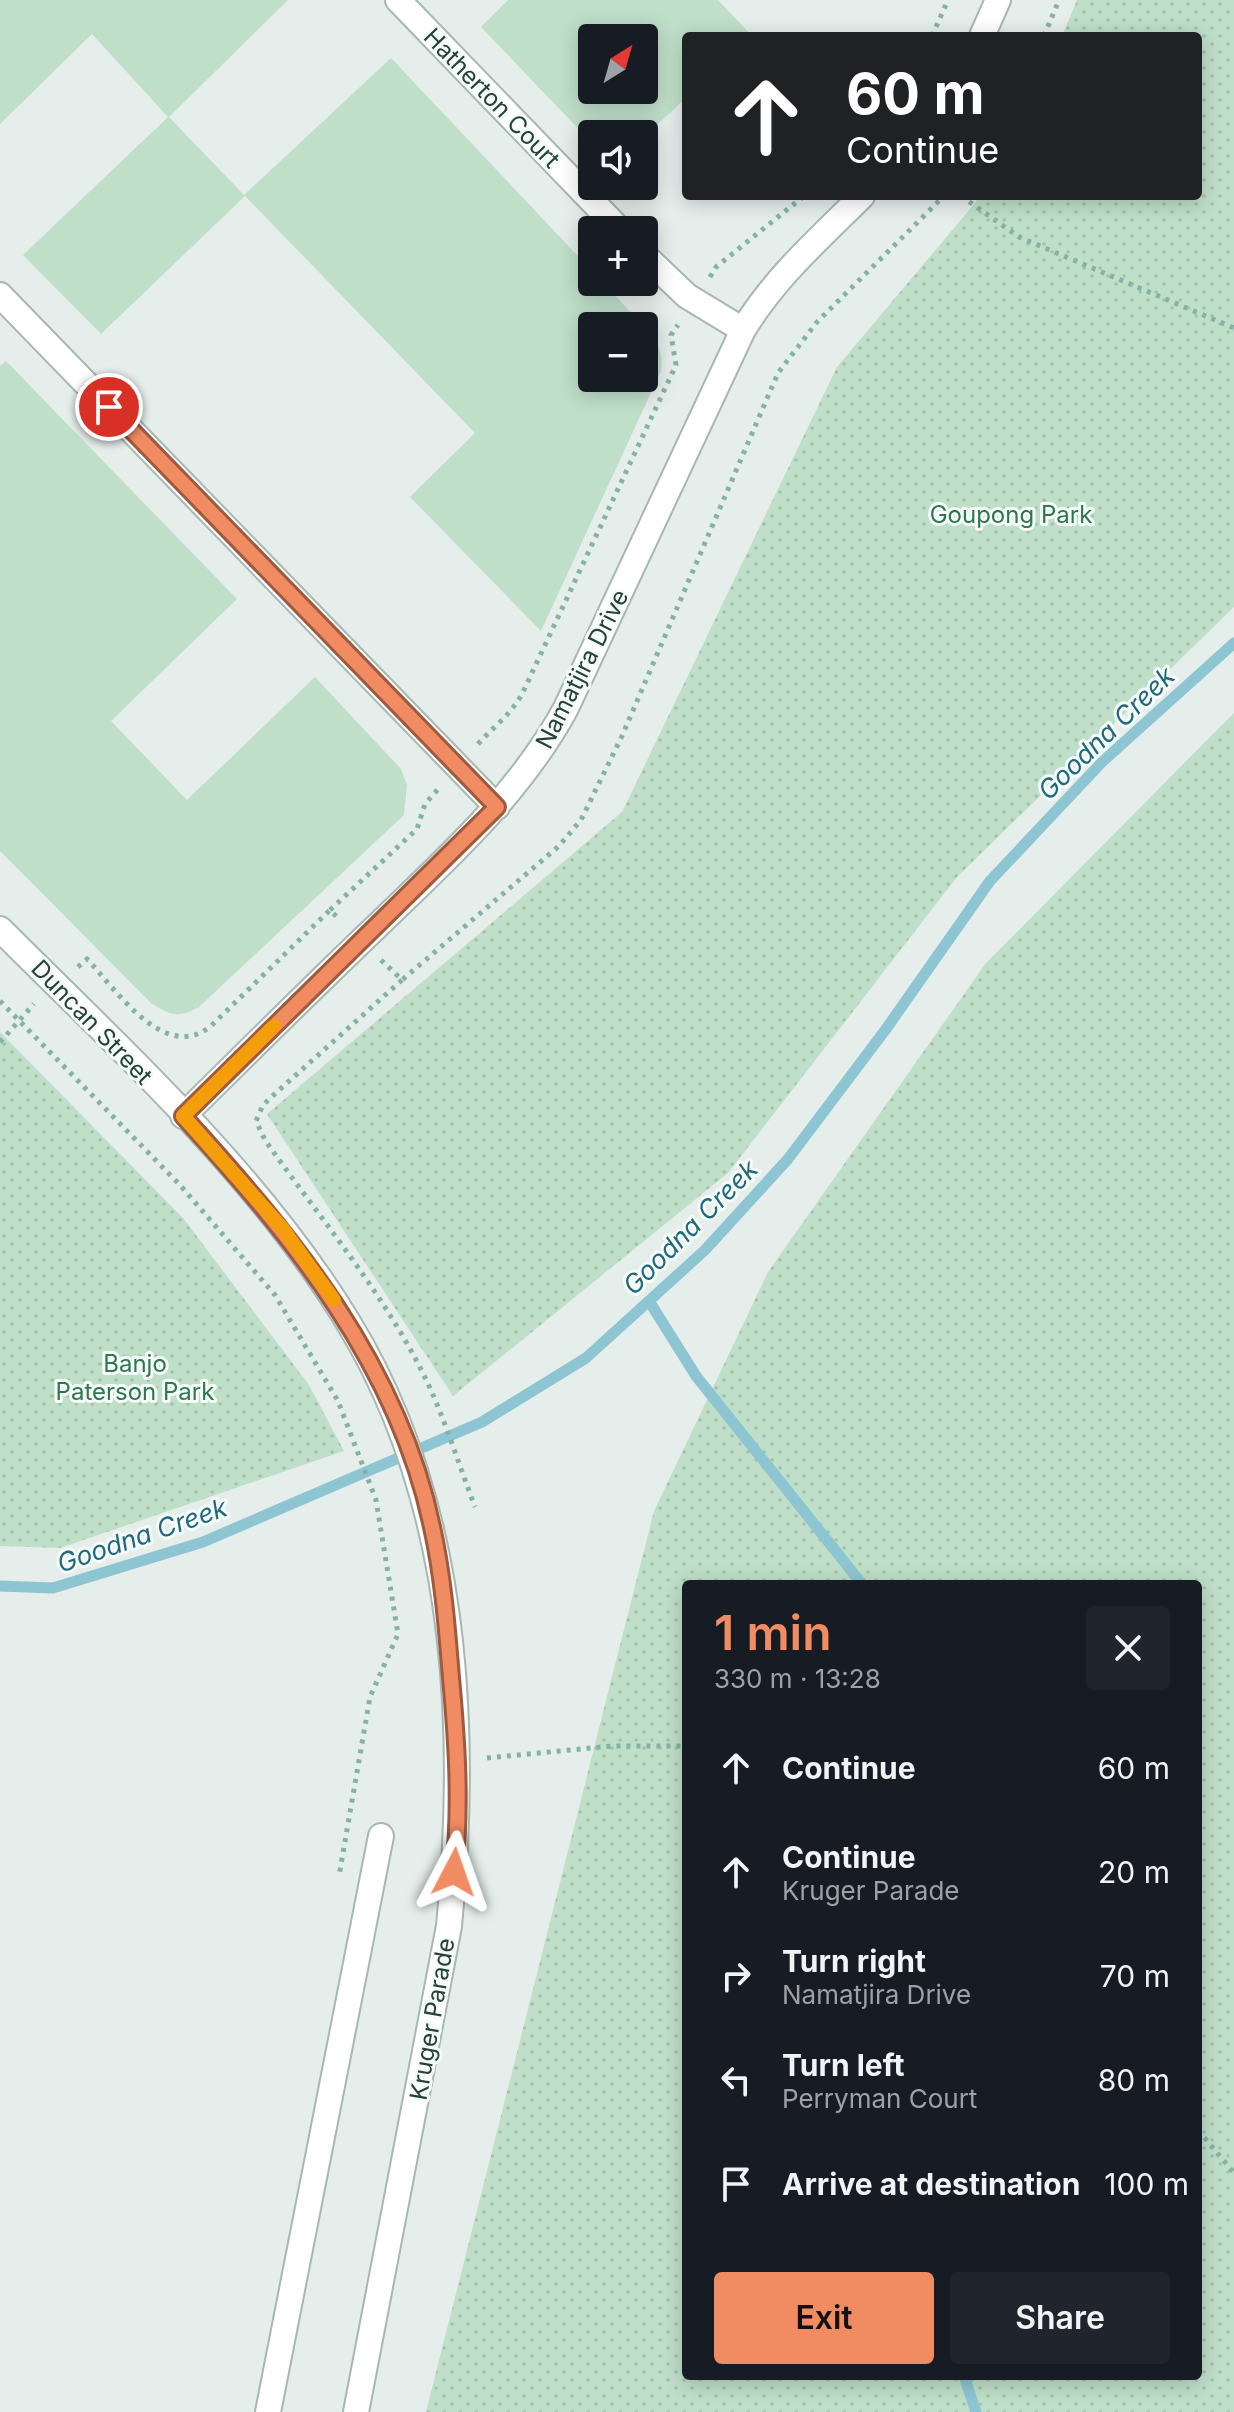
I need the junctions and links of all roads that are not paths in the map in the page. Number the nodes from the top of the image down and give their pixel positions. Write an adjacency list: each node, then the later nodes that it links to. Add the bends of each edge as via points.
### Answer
1 (398, 0): 5 (street, Hatherton Court)
2 (998, 0): 3 (street)
3 (984, 32)
4 (858, 200): 8 (street, Namatjira Drive, via 788,267)
5 (606, 216)
6 (658, 268): 8 (street, via 694,300)
7 (0, 295): 9 (street)
8 (743, 330): 9 (street, Namatjira Drive, via 566,708 540,754)
9 (497, 807): 11 (street, Namatjira Drive)
10 (0, 929): 11 (street, Duncan Street)
11 (183, 1116): 14 (street, Kruger Parade, via 252,1191 348,1322 394,1412 432,1526 448,1632 458,1759 449,1926)
12 (381, 1836): 13 (street)
13 (268, 2412)
14 (356, 2412)

